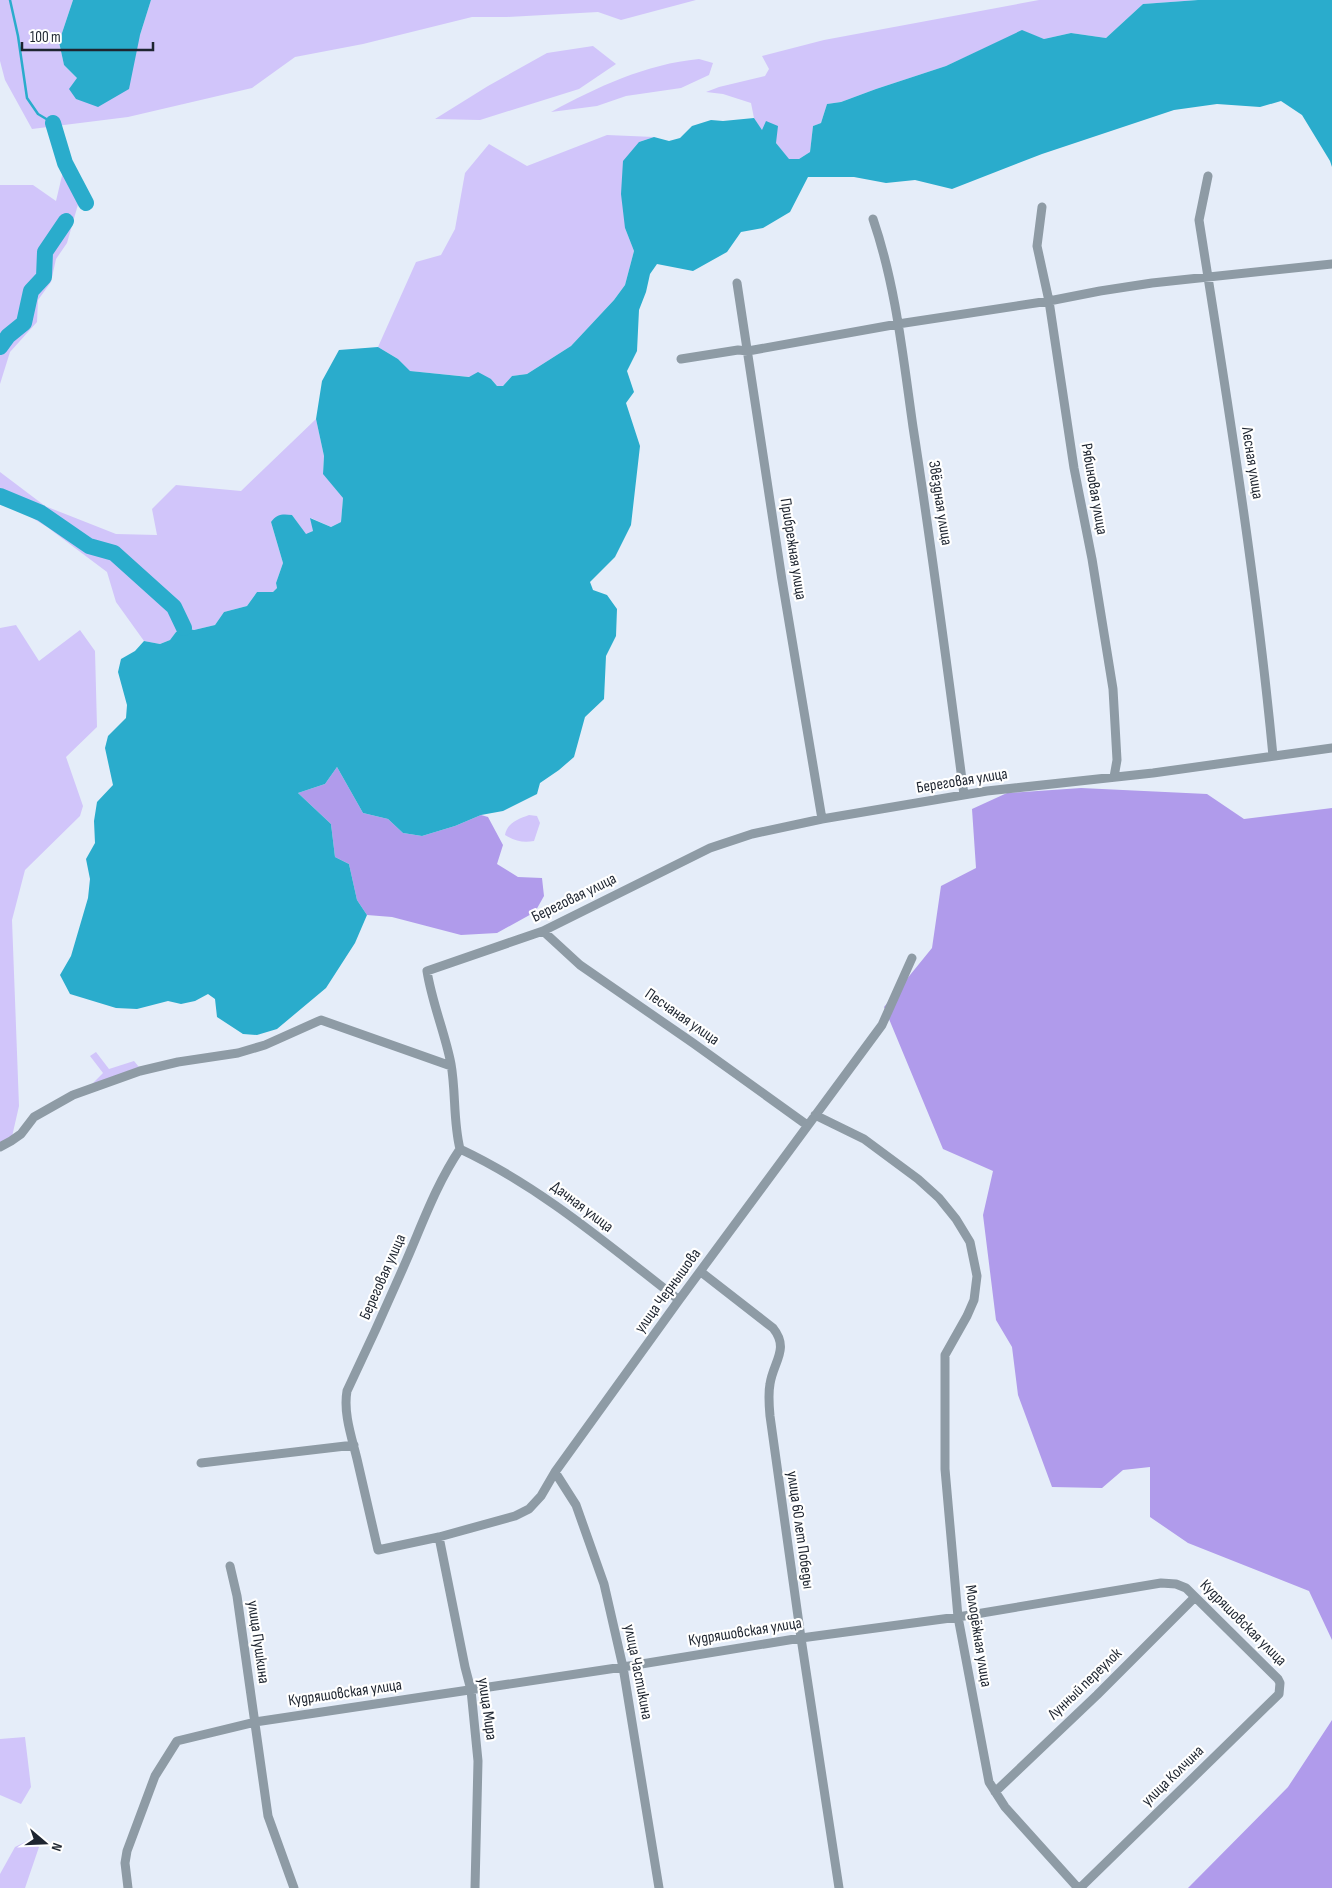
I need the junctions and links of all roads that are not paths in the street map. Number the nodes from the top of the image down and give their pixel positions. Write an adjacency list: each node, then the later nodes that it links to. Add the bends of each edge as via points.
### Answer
1 (1208, 176): 5 (street, Лесная улица, via 1199,220)
2 (1042, 207): 7 (street, Рябиновая улица, via 1037,246)
3 (873, 219): 8 (street, Звёздная улица, via 888,270)
4 (1332, 264): 5 (street)
5 (1208, 278): 7 (street, via 1152,283); 12 (street, Лесная улица, via 1245,513)
6 (736, 283): 9 (street, Прибрежная улица)
7 (1049, 301): 8 (street); 13 (street, Рябиновая улица, via 1074,468 1113,689 1117,760)
8 (898, 324): 9 (street); 14 (street, Звёздная улица)
9 (748, 351): 10 (street); 15 (street, Прибрежная улица)
10 (681, 359)
11 (1332, 748): 12 (street, Береговая улица)
12 (1273, 756): 13 (street, Береговая улица)
13 (1114, 777): 14 (street, Береговая улица)
14 (964, 795): 15 (street, Береговая улица)
15 (822, 819): 16 (street, Береговая улица, via 752,834 710,848)
16 (544, 932): 18 (street, Береговая улица, via 427,971); 20 (street, Песчаная улица, via 580,964)
17 (912, 958): 19 (street, улица Чернышова, via 882,1026)
18 (451, 1066): 21 (street, via 321,1020 265,1045 140,1071 72,1095 34,1117 21,1134); 22 (street, Береговая улица)
19 (815, 1115): 20 (street, улица Чернышова); 32 (street, Молодёжная улица, via 864,1139 918,1179 940,1198 970,1242 977,1276 974,1300 945,1355 945,1469)
20 (807, 1125): 23 (street, улица Чернышова)
21 (0, 1147)
22 (460, 1149): 24 (street, Дачная улица, via 525,1184); 25 (street, Береговая улица, via 438,1186 347,1391 346,1411)
23 (701, 1272): 24 (street, улица Чернышова); 33 (street, улица 60 лет Победы, via 773,1328 781,1343 770,1382 770,1416)
24 (678, 1300): 27 (street, улица Чернышова)
25 (354, 1445): 26 (street); 29 (street, Береговая улица)
26 (201, 1463)
27 (555, 1472): 28 (street, улица Чернышова, via 529,1509); 34 (street, улица Частикина, via 576,1505 604,1584)
28 (440, 1537): 29 (street, улица Чернышова); 36 (street, улица Мира)
29 (378, 1550)
30 (230, 1566): 37 (street, улица Пушкина)
31 (1195, 1597): 32 (street, Кудряшовская улица, via 1186,1588 1161,1583); 35 (street, Кудряшовская улица); 38 (street, Лунный переулок)
32 (958, 1617): 33 (street, Кудряшовская улица); 38 (street, Молодёжная улица, via 984,1762)
33 (801, 1638): 34 (street, Кудряшовская улица); 43 (street, улица 60 лет Победы)
34 (623, 1667): 36 (street, Кудряшовская улица); 42 (street, улица Частикина)
35 (1280, 1683): 44 (street, улица Колчина, via 1279,1694)
36 (471, 1690): 37 (street, Кудряшовская улица); 41 (street, улица Мира, via 478,1761)
37 (255, 1722): 39 (street, Кудряшовская улица, via 177,1741 155,1776 127,1851); 40 (street, улица Пушкина, via 268,1816)
38 (995, 1792): 44 (street, Молодёжная улица)
39 (128, 1888)
40 (294, 1888)
41 (475, 1888)
42 (659, 1888)
43 (840, 1888)
44 (1079, 1888)

